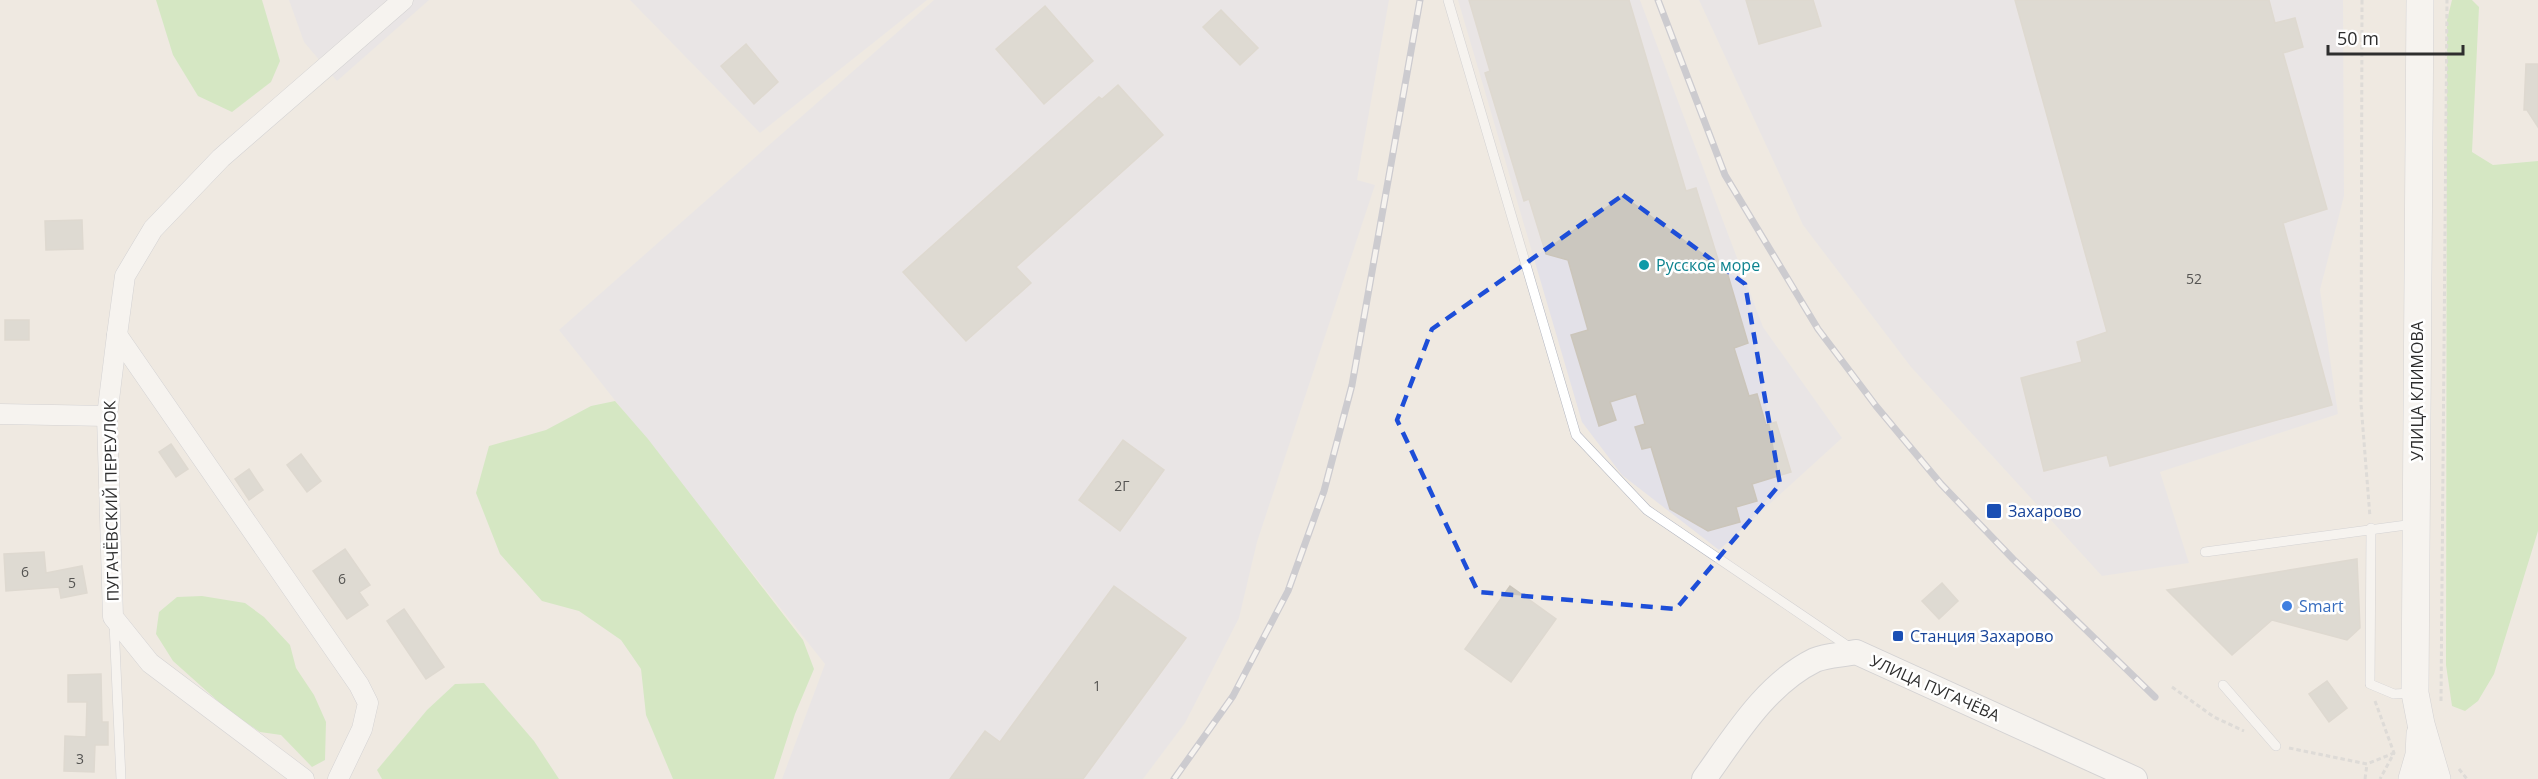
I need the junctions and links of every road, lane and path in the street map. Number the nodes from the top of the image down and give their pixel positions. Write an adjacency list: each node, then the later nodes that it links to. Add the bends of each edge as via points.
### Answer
1 (403, 0): 6 (street, ПУГАЧЁВСКИЙ ПЕРЕУЛОК, via 221,158 153,228 124,276)
2 (1448, 0): 13 (lane, via 1576,435 1647,510)
3 (2362, 0): 10 (path, via 2361,404)
4 (2420, 0): 9 (main road, УЛИЦА КЛИМОВА)
5 (2447, 0): 18 (path)
6 (117, 335): 8 (street, ПУГАЧЁВСКИЙ ПЕРЕУЛОК); 26 (street, via 368,703 362,729)
7 (0, 414): 8 (street)
8 (107, 416): 12 (street, ПУГАЧЁВСКИЙ ПЕРЕУЛОК)
9 (2416, 523): 10 (lane); 17 (main road, УЛИЦА КЛИМОВА)
10 (2371, 528): 11 (lane); 14 (lane)
11 (2205, 552)
12 (113, 617): 24 (lane); 25 (street, ПУГАЧЁВСКИЙ ПЕРЕУЛОК, via 150,663)
13 (1856, 652): 27 (street, УЛИЦА ПУГАЧЁВА, via 1817,659 1788,676 1749,718); 28 (street, УЛИЦА ПУГАЧЁВА, via 2070,742)
14 (2370, 684): 17 (lane, via 2394,694); 22 (path)
15 (2223, 685): 21 (lane)
16 (2172, 687): 20 (path, via 2214,717)
17 (2415, 693): 19 (main road, УЛИЦА КЛИМОВА)
18 (2441, 702)
19 (2421, 724): 31 (main road, via 2419,755); 32 (main road, УЛИЦА КЛИМОВА)
20 (2245, 732)
21 (2276, 746): 23 (path)
22 (2394, 753): 23 (path); 30 (path)
23 (2367, 764): 29 (path)
24 (121, 779)
25 (304, 779)
26 (338, 779)
27 (1704, 779)
28 (2135, 779)
29 (2365, 779)
30 (2380, 779)
31 (2412, 779)
32 (2437, 779)

